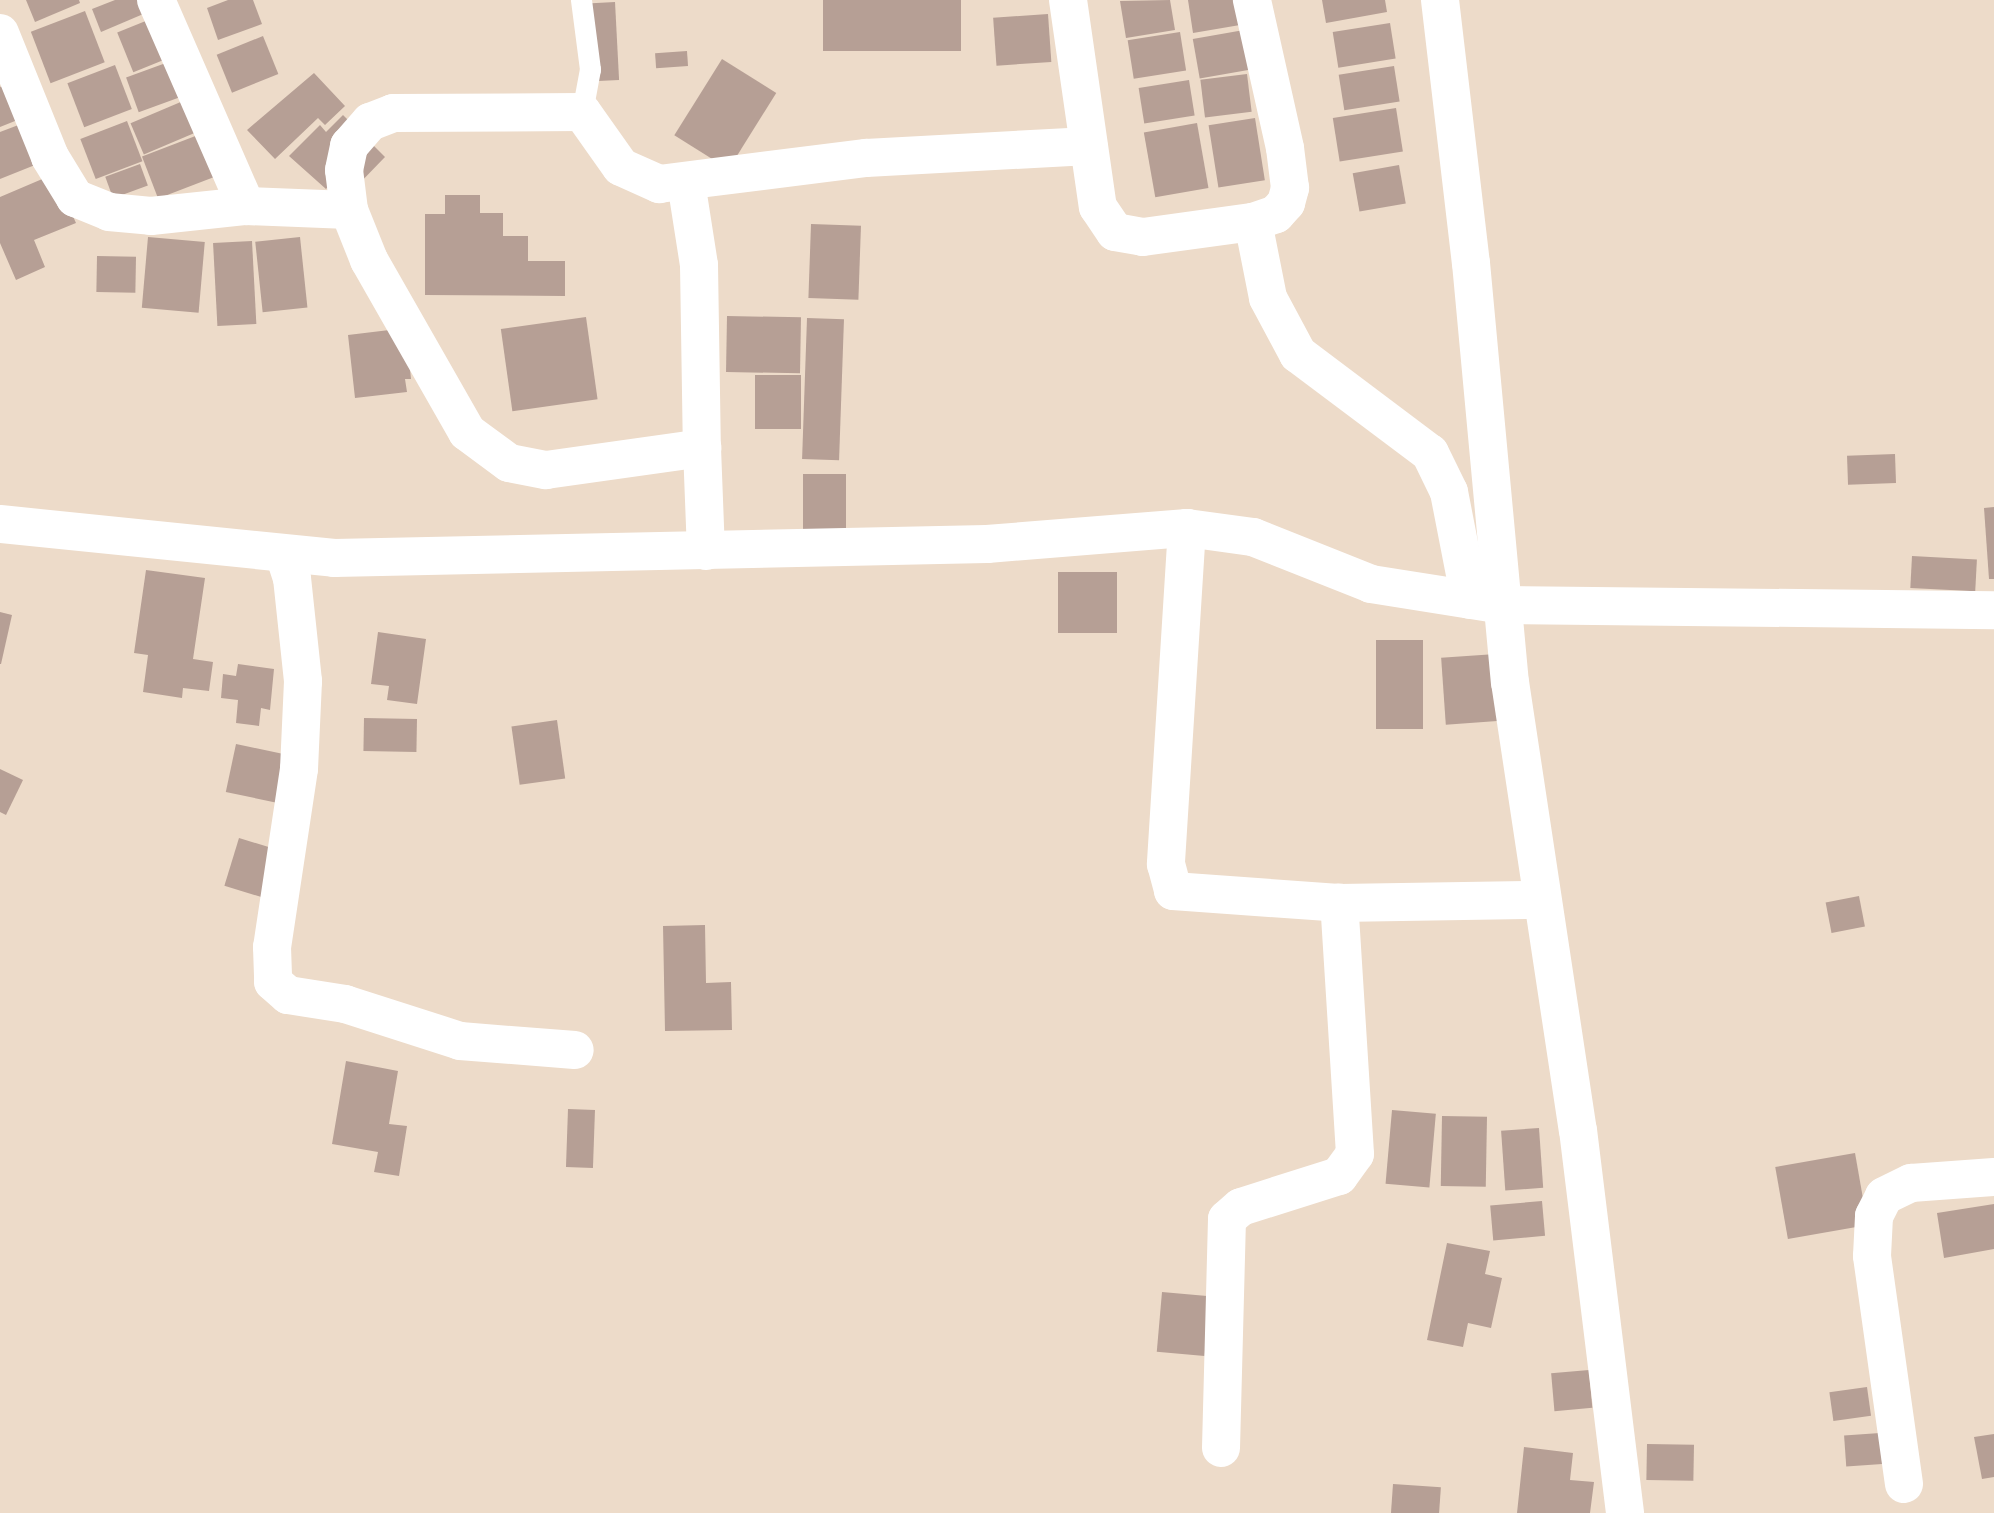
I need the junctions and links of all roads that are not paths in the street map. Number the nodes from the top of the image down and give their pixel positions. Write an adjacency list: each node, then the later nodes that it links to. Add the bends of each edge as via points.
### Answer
1 (156, 0): 10 (street)
2 (581, 0): 7 (lane, via 590,69)
3 (1068, 0): 8 (street)
4 (1252, 0): 12 (street, via 1290,188 1276,214)
5 (1440, 0): 18 (street)
6 (0, 33): 10 (street, via 50,157 75,198 109,212 151,216)
7 (582, 112): 9 (street, via 614,159 632,175 659,184); 11 (street, via 466,109 380,116 349,146 344,170)
8 (1089, 146): 9 (street, via 866,159); 12 (street, via 1098,207 1115,232 1143,237)
9 (686, 182): 13 (street, via 699,265)
10 (246, 206): 11 (street)
11 (349, 210): 13 (street, via 369,260 450,407 484,449 509,463 546,470)
12 (1253, 222): 18 (street, via 1268,298 1298,354 1430,453 1449,492)
13 (702, 448): 16 (street)
14 (0, 524): 17 (street, via 90,530)
15 (1187, 528): 16 (street, via 987,544); 18 (street, via 1253,537 1371,584); 21 (street, via 1168,886 1182,895)
16 (706, 551): 17 (street)
17 (285, 557): 22 (street, via 292,578 302,694 299,769 272,947 273,982 288,995 345,1004 460,1041)
18 (1487, 603): 19 (street); 20 (street)
19 (1994, 610)
20 (1540, 900): 21 (street); 26 (street, via 1578,1130)
21 (1339, 903): 24 (street, via 1355,1154 1339,1176 1241,1207 1227,1219)
22 (575, 1050)
23 (1994, 1177): 25 (street, via 1911,1183 1884,1196 1874,1216 1872,1256)
24 (1221, 1448)
25 (1905, 1484)
26 (1625, 1513)

